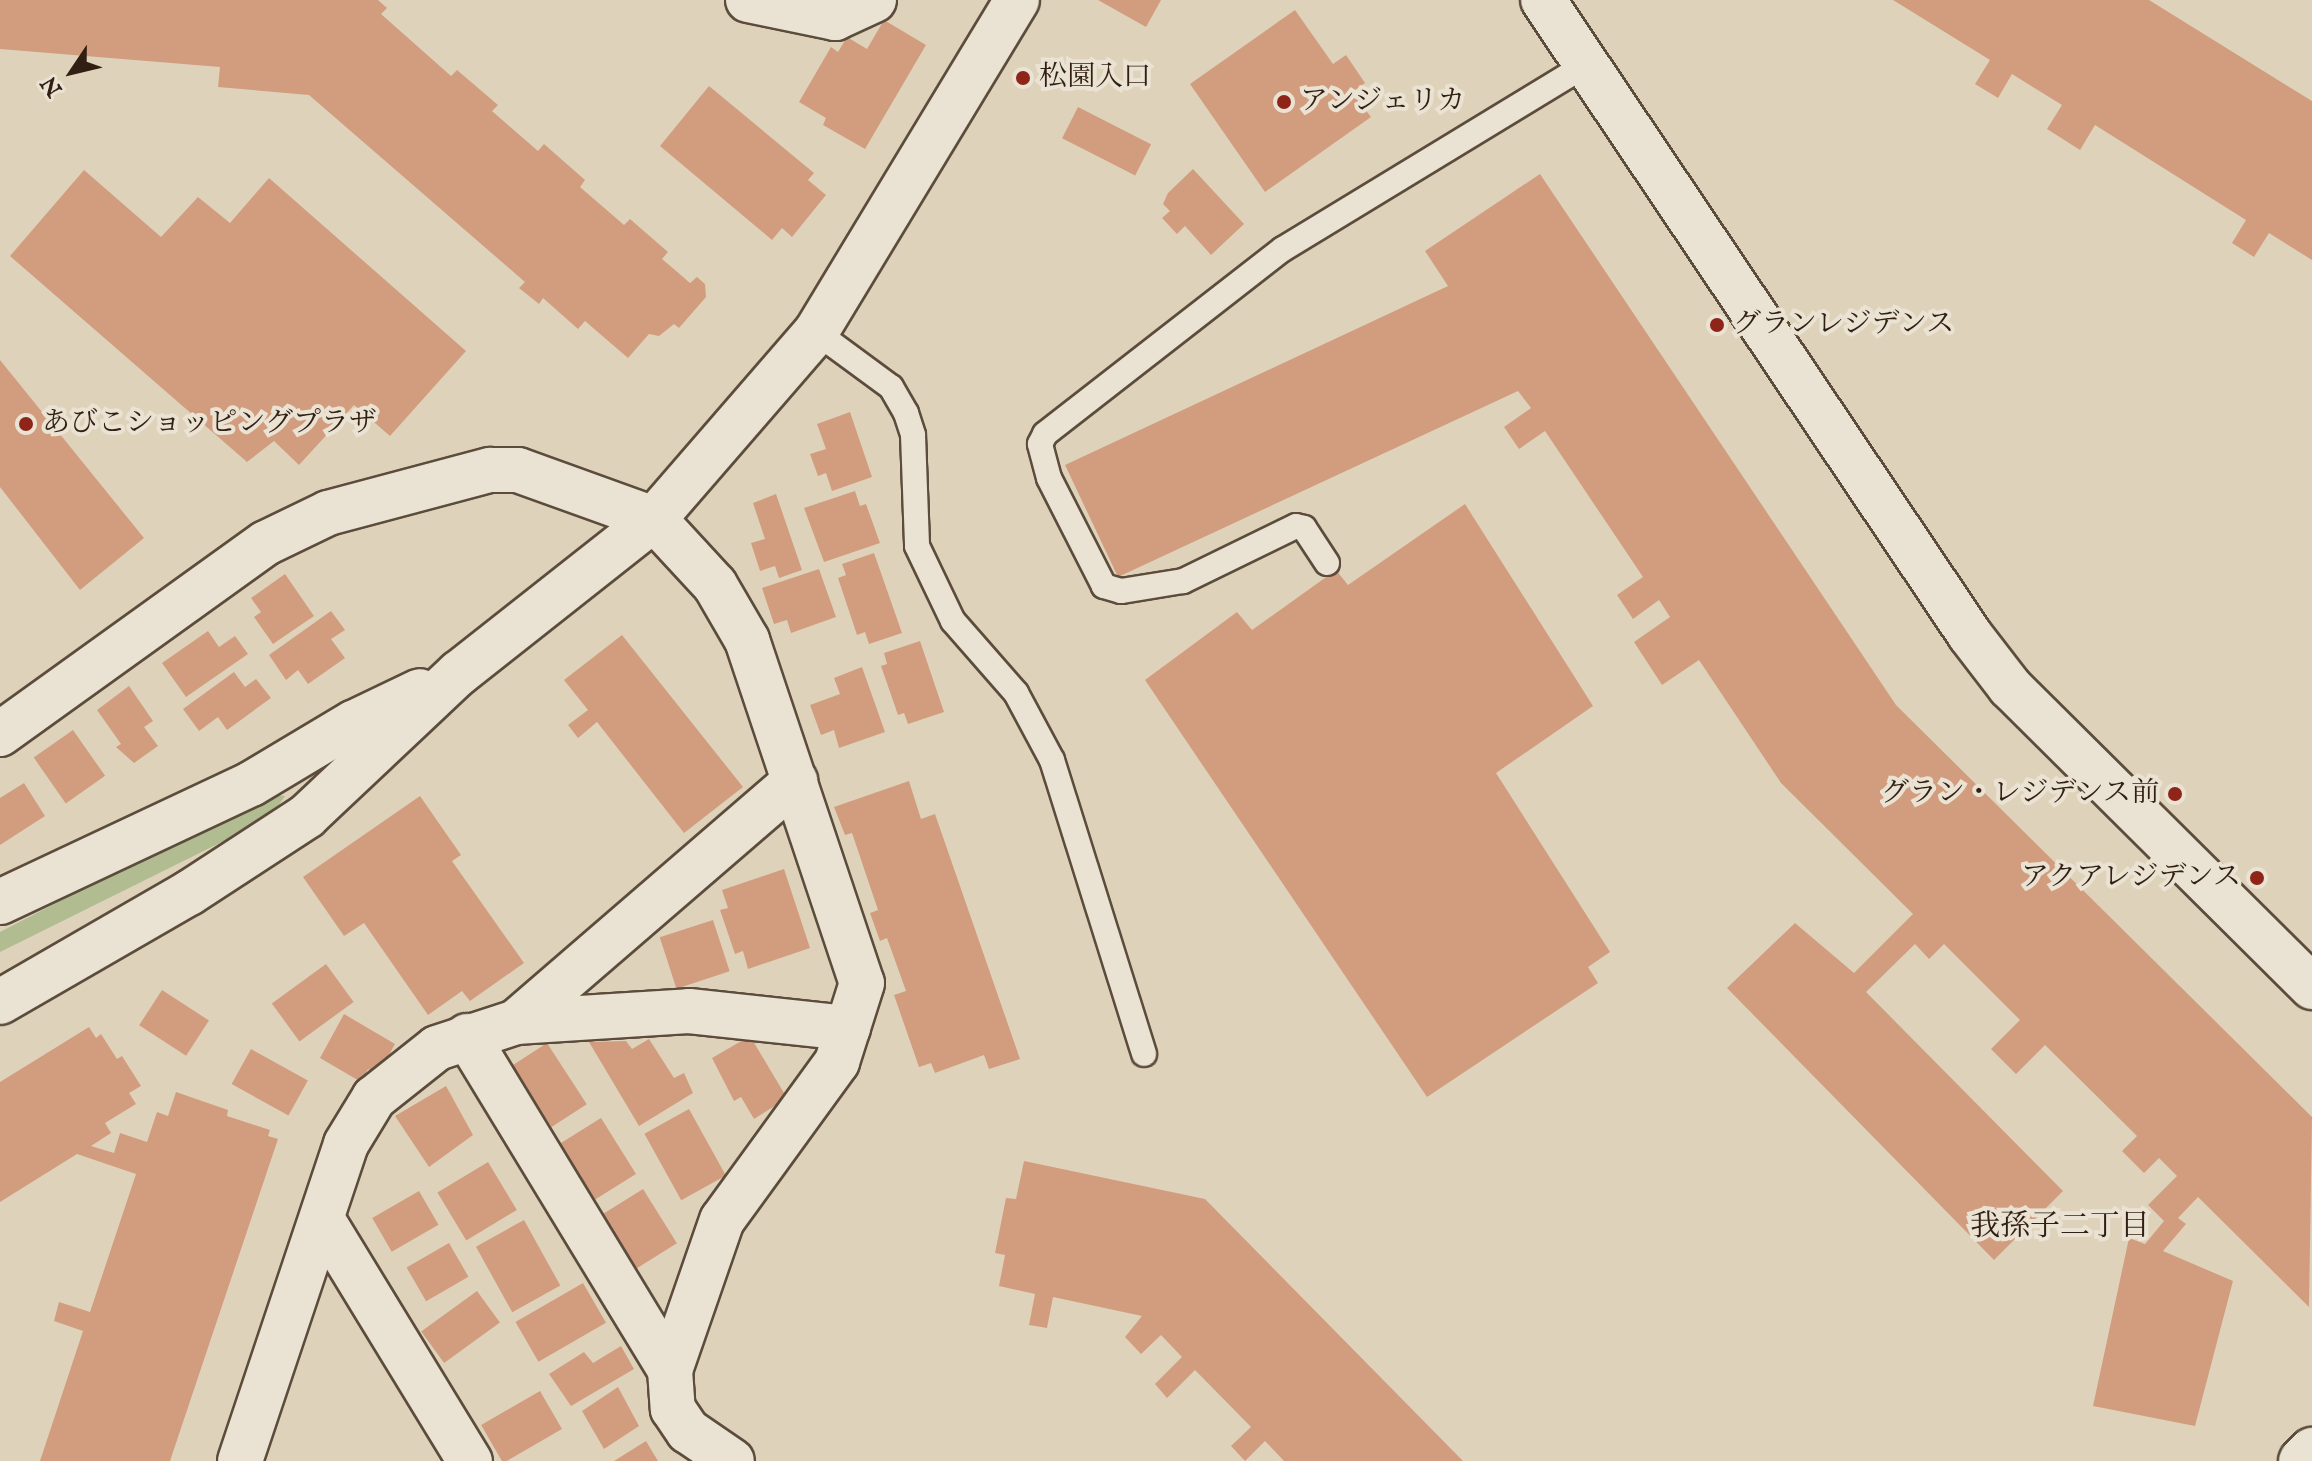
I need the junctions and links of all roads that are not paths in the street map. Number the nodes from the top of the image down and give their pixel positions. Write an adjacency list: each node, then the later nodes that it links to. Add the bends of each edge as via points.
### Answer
1 (748, 0): 2 (street, via 835,18)
2 (874, 0)
3 (1017, 0): 6 (street)
4 (1543, 0): 5 (street)
5 (1587, 64): 8 (lane, via 1283,249 1045,434 1040,444 1049,478 1104,586 1121,591 1183,581 1296,526 1304,528); 13 (street, via 2010,687)
6 (816, 332): 7 (street); 18 (lane, via 891,387 906,413 913,435 917,546 953,621 1016,693 1052,760)
7 (654, 519): 9 (street); 10 (street, via 518,470 490,470 328,513 266,543); 11 (street, via 715,585 747,640)
8 (1327, 563)
9 (459, 673): 12 (street, via 353,723 251,784); 14 (street, via 307,816 189,893)
10 (0, 734)
11 (795, 781): 15 (street); 16 (street, via 862,983)
12 (0, 902)
13 (2312, 987)
14 (0, 1002)
15 (516, 1022): 16 (street, via 689,1011); 17 (street)
16 (848, 1028): 20 (street, via 837,1062 722,1220)
17 (467, 1036): 19 (street, via 437,1048 374,1098 346,1144); 20 (street)
18 (1144, 1054)
19 (322, 1219): 22 (street); 23 (street)
20 (670, 1370): 24 (street, via 673,1409 688,1431)
21 (2312, 1450): 25 (street)
22 (240, 1461)
23 (470, 1461)
24 (732, 1461)
25 (2301, 1461)

